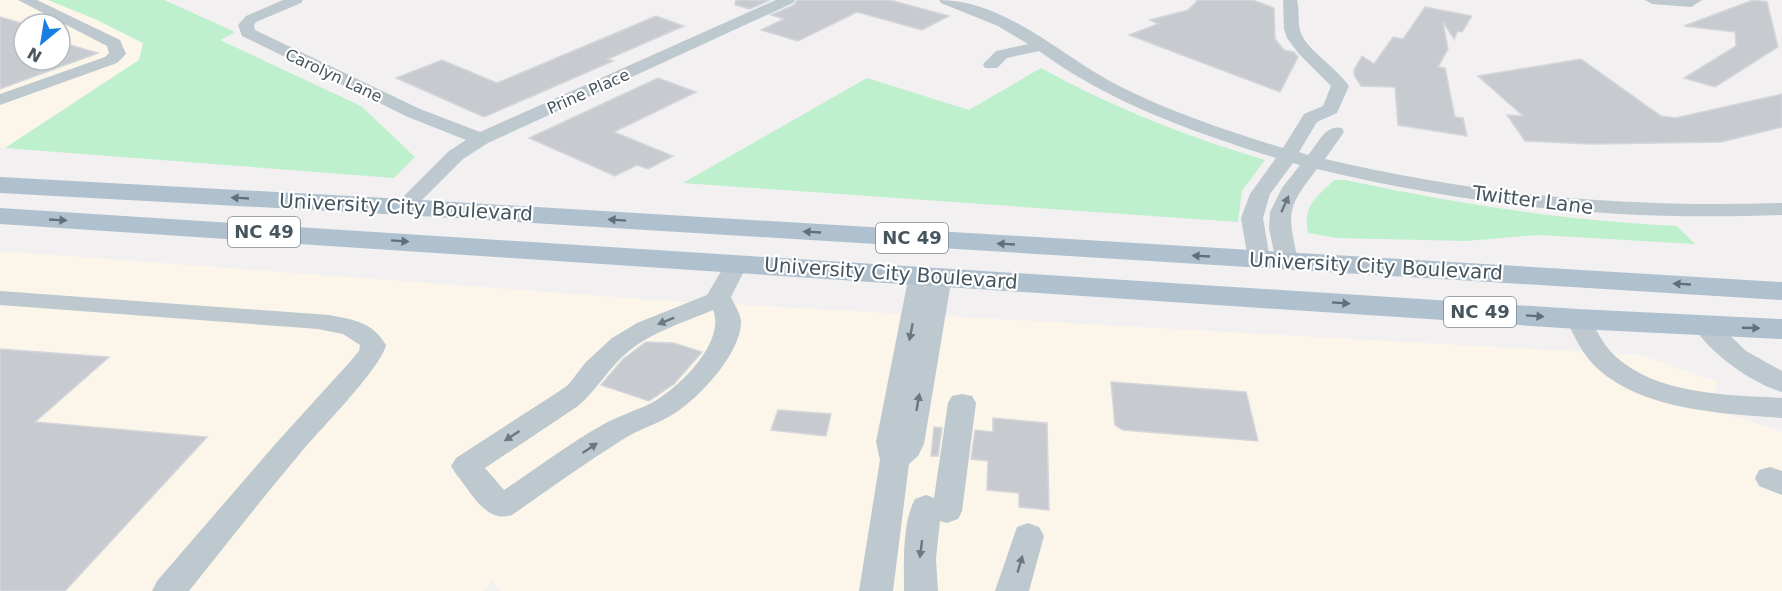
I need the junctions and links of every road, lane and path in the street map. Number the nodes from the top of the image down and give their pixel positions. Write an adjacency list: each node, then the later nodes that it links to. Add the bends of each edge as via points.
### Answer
1 (25, 0): 10 (street, via 108,40 117,46 118,54)
2 (296, 0): 13 (street, Carolyn Lane, via 251,19 246,25 248,33 414,113)
3 (788, 0): 13 (street, Prine Place)
4 (946, 0): 8 (street, via 1020,32)
5 (1290, 0): 11 (street, via 1294,36 1335,76 1340,86)
6 (1652, 0): 7 (street)
7 (1695, 0)
8 (1040, 46): 9 (street, via 1002,54); 14 (street, Twitter Lane, via 1094,80 1155,109)
9 (991, 64)
10 (0, 100)
11 (1335, 126): 12 (street); 12 (street, via 1310,118); 15 (street)
12 (1304, 129): 14 (street)
13 (481, 139): 17 (street, Prine Place, via 456,155)
14 (1288, 154): 15 (street, Twitter Lane); 21 (street, via 1260,194 1252,218)
15 (1313, 161): 18 (street, Twitter Lane, via 1441,189 1568,205 1636,210); 21 (street, one-way to 15, via 1286,198)
16 (0, 185): 17 (main road, University City Boulevard / NC 49, one-way to 16)
17 (404, 207): 20 (main road, via 374,223); 21 (main road, University City Boulevard / NC 49, one-way to 17)
18 (1782, 209)
19 (0, 216): 20 (main road, University City Boulevard / NC 49, one-way to 20)
20 (186, 227): 22 (main road, University City Boulevard / NC 49, one-way to 22)
21 (1273, 260): 24 (main road, University City Boulevard / NC 49); 25 (main road, via 1279,274 1260,278)
22 (737, 262): 23 (main road, University City Boulevard / NC 49); 27 (street)
23 (930, 275): 25 (main road, University City Boulevard / NC 49); 38 (street, via 890,442 895,460)
24 (1557, 276): 26 (main road, University City Boulevard / NC 49, one-way to 24); 28 (main road, via 1502,285 1316,282 1302,287)
25 (1017, 282): 28 (main road, University City Boulevard / NC 49)
26 (1782, 291)
27 (719, 297): 27 (street, one-way to 27, via 621,344 568,399 466,466 501,507 614,431 678,399 707,368 723,343 729,320)
28 (1298, 300): 30 (main road, University City Boulevard / NC 49, one-way to 30)
29 (4, 301): 37 (street, via 299,320 361,330 371,337 373,345 362,364)
30 (1578, 319): 31 (main road, University City Boulevard / NC 49); 35 (street, via 1607,363 1634,380 1692,398)
31 (1705, 326): 32 (main road, University City Boulevard / NC 49, one-way to 32); 33 (street, via 1737,357)
32 (1782, 329)
33 (1782, 383)
34 (962, 403): 39 (street, one-way to 39, via 937,509 920,559)
35 (1782, 408)
36 (1028, 536): 40 (street, one-way to 36)
37 (169, 591)
38 (876, 591)
39 (921, 591)
40 (1012, 591)

